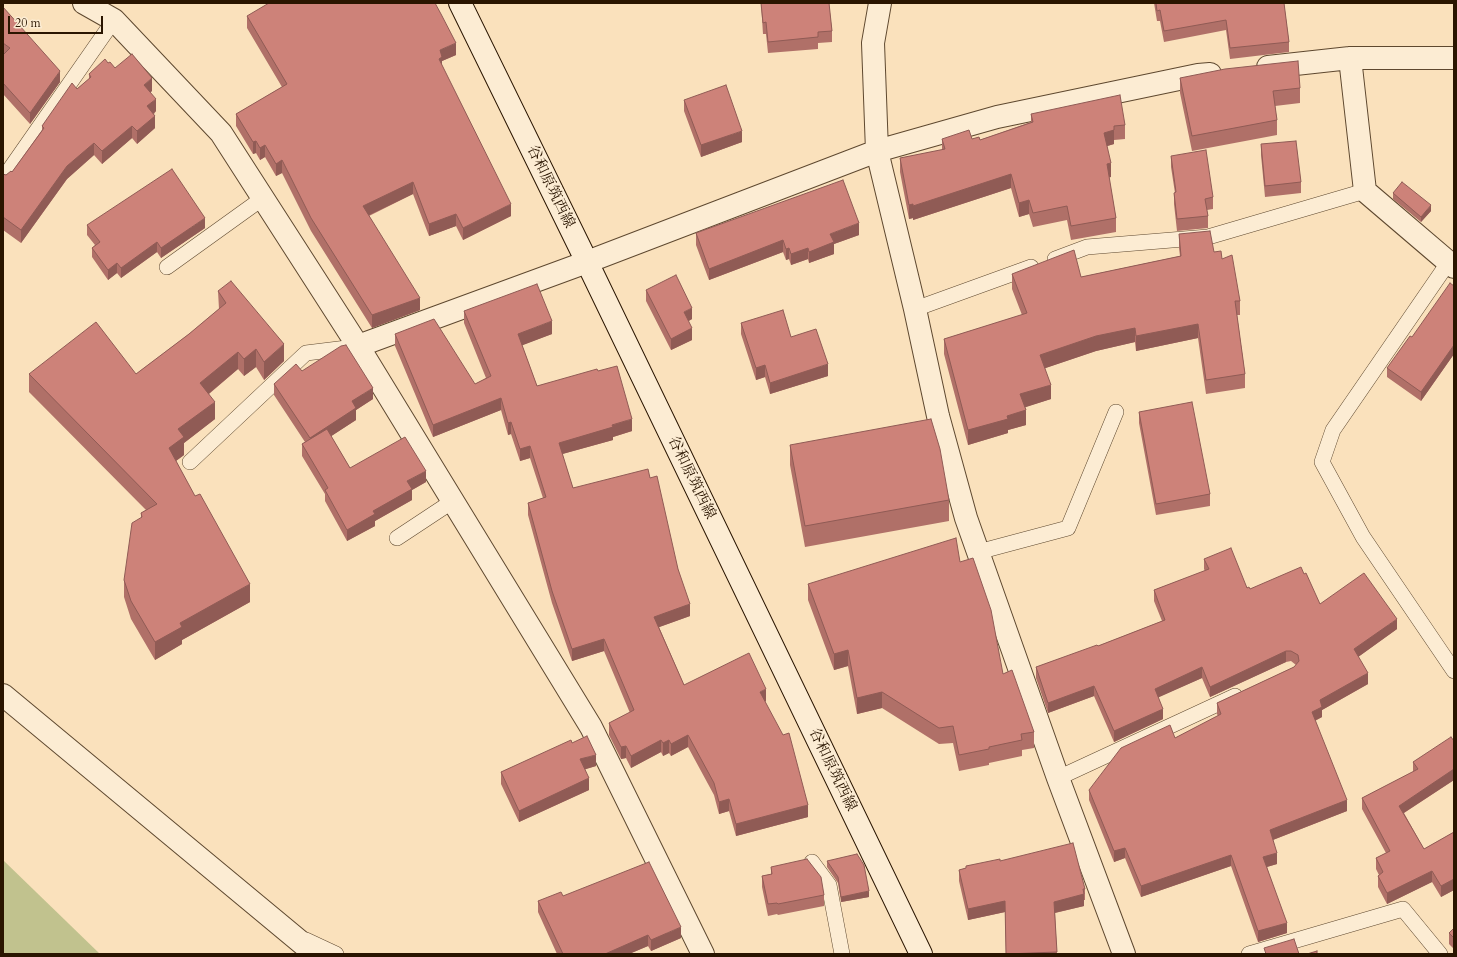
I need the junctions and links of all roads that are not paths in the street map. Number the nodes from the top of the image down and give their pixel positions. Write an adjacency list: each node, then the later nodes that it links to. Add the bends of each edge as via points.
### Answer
1 (84, 3): 4 (street)
2 (460, 3): 13 (street, 谷和原筑西線)
3 (880, 3): 9 (street, via 873,43)
4 (114, 20): 10 (lane); 12 (street, via 221,133)
5 (1350, 58): 6 (street); 7 (street); 11 (street)
6 (1454, 58)
7 (1251, 69)
8 (1228, 72): 9 (street, via 1198,75 997,117)
9 (877, 151): 13 (street); 16 (street)
10 (3, 179)
11 (1365, 192): 14 (street); 16 (lane, via 1208,237 1087,247)
12 (263, 198): 15 (lane); 17 (street)
13 (587, 262): 17 (street); 33 (street, 谷和原筑西線)
14 (1451, 265): 23 (lane, via 1333,430 1322,462 1362,537)
15 (167, 267)
16 (915, 308): 22 (street, via 938,416)
17 (358, 346): 19 (lane, via 306,353); 20 (street)
18 (1116, 412): 22 (lane, via 1068,528)
19 (190, 462)
20 (453, 501): 21 (lane); 31 (street, via 591,727)
21 (397, 538)
22 (978, 552): 26 (street)
23 (1454, 671)
24 (1246, 691): 26 (lane)
25 (3, 695): 28 (street)
26 (1058, 778): 34 (street)
27 (812, 862): 32 (lane, via 829,885)
28 (283, 929): 29 (street); 30 (lane)
29 (314, 954)
30 (336, 954)
31 (703, 954)
32 (842, 954)
33 (922, 954)
34 (1124, 954)
35 (1249, 954): 36 (lane, via 1403,910)
36 (1440, 954)

